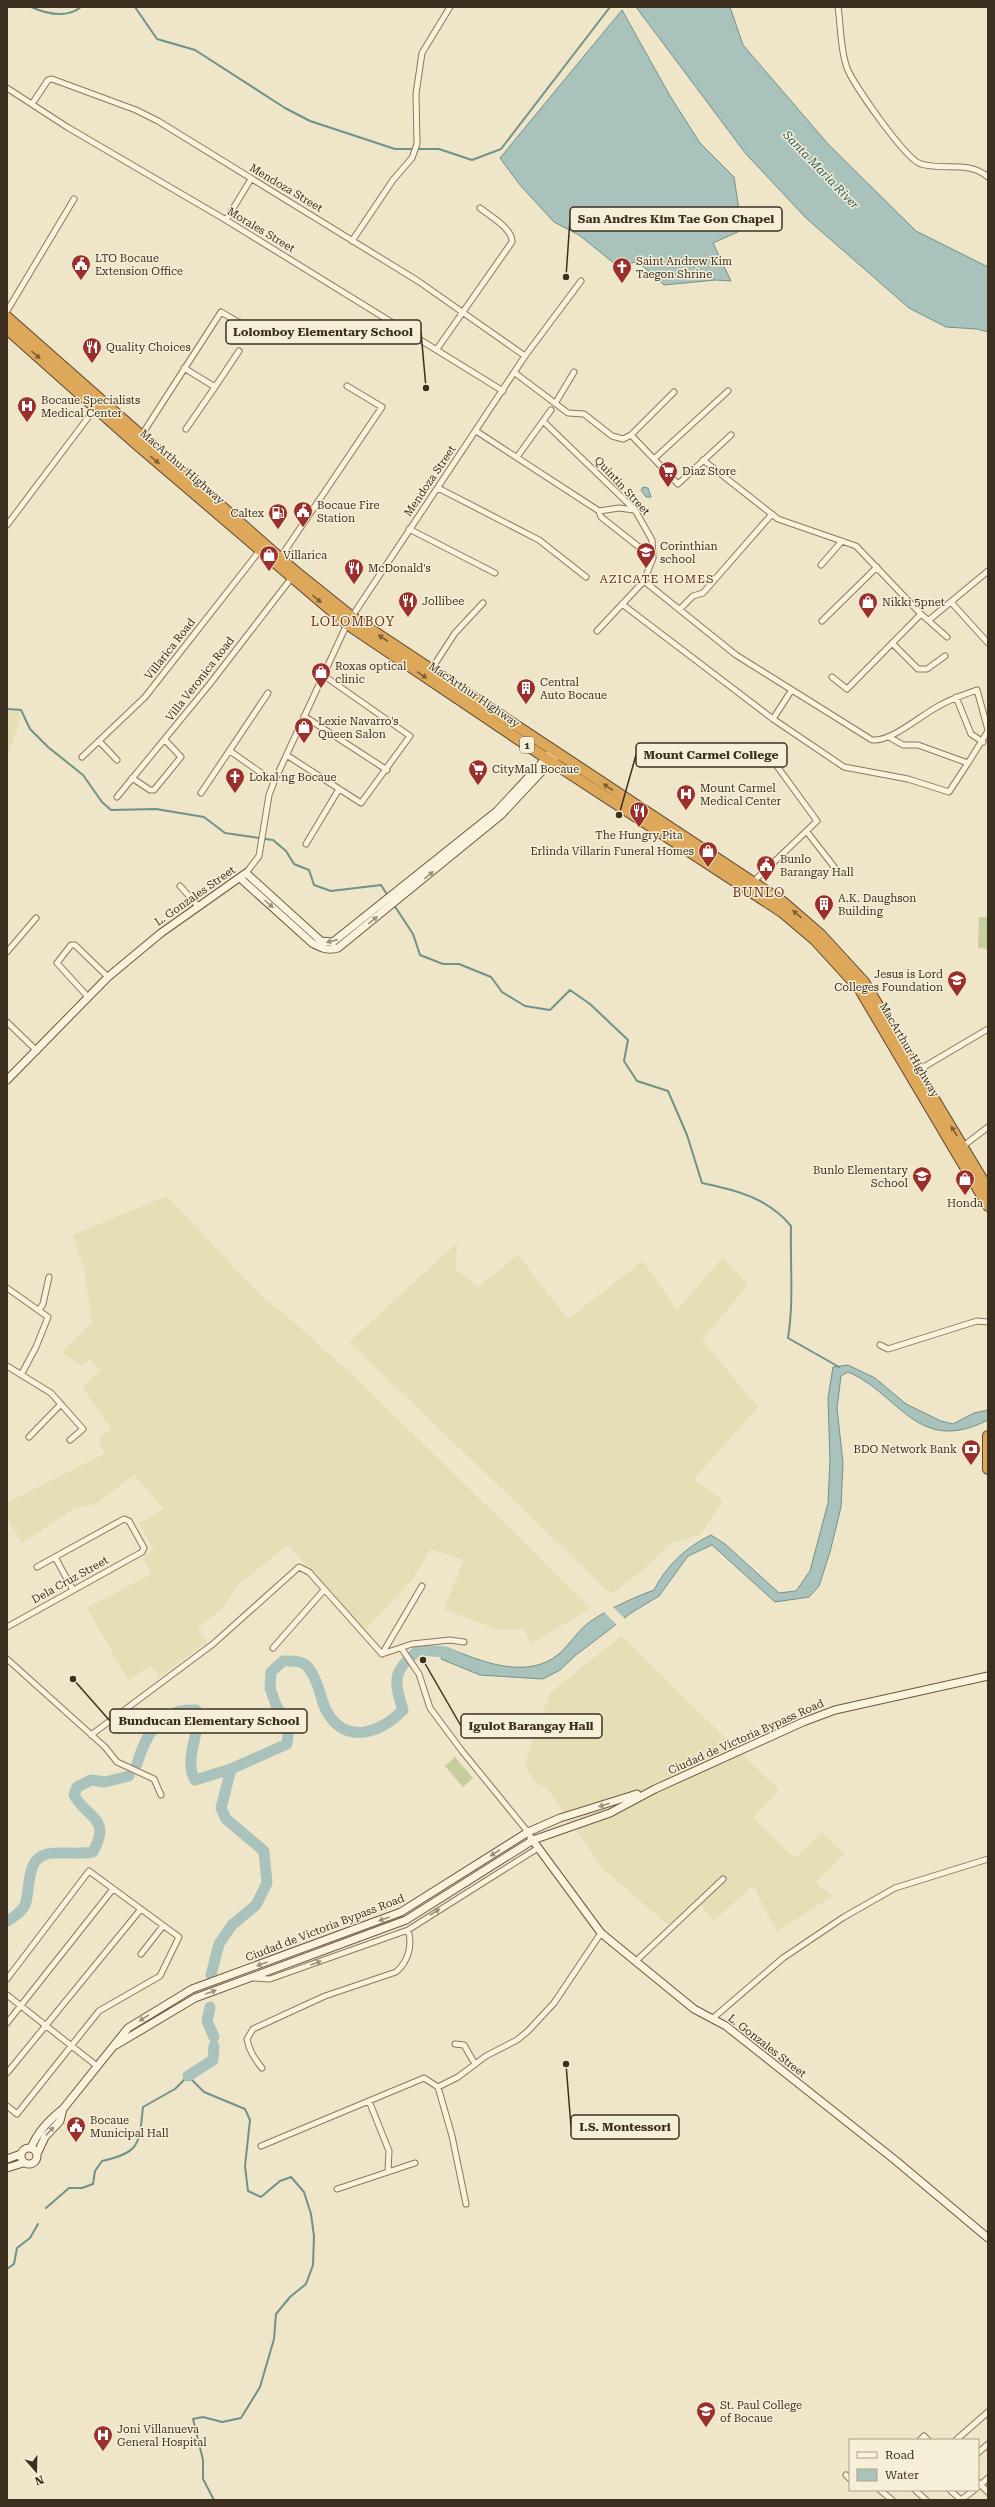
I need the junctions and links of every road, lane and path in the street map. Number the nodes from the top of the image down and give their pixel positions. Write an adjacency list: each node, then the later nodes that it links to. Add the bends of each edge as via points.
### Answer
1 (450, 7): 10 (street, via 428,40 419,65 416,94 417,144 412,158 393,180)
2 (838, 7): 5 (street, via 846,68 861,94 907,155 920,164 975,167)
3 (7, 88): 4 (street, Morales Street)
4 (32, 104): 6 (street, Mendoza Street, via 48,80 52,79 136,110); 9 (street, Morales Street)
5 (988, 177)
6 (251, 179): 9 (street); 10 (street, Mendoza Street)
7 (74, 199): 12 (street)
8 (480, 208): 13 (street, via 513,238)
9 (226, 220): 17 (street, Morales Street)
10 (352, 241): 13 (street, Mendoza Street)
11 (581, 281): 19 (street, Mendoza Street)
12 (7, 311)
13 (462, 311): 17 (street); 19 (street, Mendoza Street)
14 (7, 317): 29 (highway, MacArthur Highway / 1)
15 (7, 329): 29 (highway, MacArthur Highway / 1, one-way to 29)
16 (265, 338): 20 (street, via 221,312)
17 (437, 348): 26 (street, Morales Street)
18 (239, 351): 24 (street)
19 (525, 356): 22 (street, Mendoza Street)
20 (184, 368): 24 (street); 36 (street)
21 (574, 372): 28 (street)
22 (515, 373): 26 (street, Mendoza Street); 28 (street)
23 (347, 386): 48 (street, via 382,407)
24 (215, 387): 32 (street)
25 (728, 390): 38 (street)
26 (503, 391): 33 (street, Mendoza Street)
27 (674, 392): 34 (street)
28 (556, 402): 34 (street, via 568,413 584,414 612,436 622,439)
29 (99, 404): 36 (highway, MacArthur Highway / 1); 44 (street)
30 (552, 410): 31 (street)
31 (544, 422): 37 (street); 41 (street, Quintin Street)
32 (186, 429)
33 (476, 431): 37 (street); 40 (street, Mendoza Street)
34 (631, 435): 38 (street)
35 (731, 435): 39 (street)
36 (138, 439): 47 (highway, MacArthur Highway / 1)
37 (517, 457): 42 (street)
38 (655, 458): 39 (street, via 678,484)
39 (704, 460): 43 (street)
40 (438, 488): 45 (street, Mendoza Street); 55 (street, via 540,540)
41 (635, 510): 42 (street, via 619,508); 49 (street, Quintin Street, via 652,540)
42 (599, 511): 49 (street, via 601,517)
43 (772, 514): 46 (street, via 778,519); 60 (street, via 703,593 693,596)
44 (7, 525)
45 (409, 529): 53 (street); 63 (street, Mendoza Street)
46 (842, 542): 50 (street); 51 (street, via 856,546)
47 (263, 548): 48 (highway, MacArthur Highway / 1); 54 (highway, MacArthur Highway / 1); 81 (street, Villarica Road, via 145,697)
48 (280, 558): 54 (highway, MacArthur Highway / 1)
49 (653, 558): 56 (street, Quintin Street)
50 (821, 565)
51 (878, 567): 61 (street); 64 (street)
52 (988, 571): 57 (street)
53 (495, 573)
54 (294, 575): 63 (highway, MacArthur Highway / 1); 80 (street, Villa Veronica Road)
55 (586, 577)
56 (644, 580): 59 (street, Quintin Street); 60 (street)
57 (951, 602): 62 (street); 68 (street)
58 (483, 603): 70 (street, via 455,633)
59 (622, 604): 65 (street, Quintin Street); 77 (street)
60 (680, 609): 73 (street, via 736,655)
61 (921, 614): 62 (street); 67 (street)
62 (929, 620): 66 (street)
63 (349, 621): 70 (highway, MacArthur Highway / 1, one-way to 63); 71 (street, L. Gonzales Street); 86 (highway, MacArthur Highway / 1, one-way to 86)
64 (822, 621)
65 (597, 631)
66 (947, 637)
67 (892, 643): 69 (street, via 918,669 927,669); 72 (street, via 847,689)
68 (988, 643)
69 (945, 656)
70 (432, 670): 86 (highway, MacArthur Highway / 1)
71 (323, 675): 76 (street, L. Gonzales Street); 90 (street, via 409,734)
72 (832, 677)
73 (791, 691): 77 (street); 79 (street, via 872,740 879,741)
74 (268, 693): 83 (street)
75 (956, 697): 78 (street, via 977,690); 79 (street); 82 (street, via 972,734)
76 (304, 716): 85 (street, L. Gonzales Street); 90 (street)
77 (774, 719): 89 (street, via 844,767 908,779 949,792)
78 (988, 730): 82 (street)
79 (889, 736): 89 (street, via 903,745 918,745)
80 (165, 740): 91 (street, Villa Veronica Road); 91 (street, via 182,757 154,790)
81 (99, 741): 87 (street, Villarica Road); 88 (street)
82 (983, 742): 89 (street)
83 (230, 750): 92 (street); 94 (street)
84 (766, 751): 96 (street, via 817,821)
85 (288, 756): 92 (street, L. Gonzales Street); 93 (street)
86 (552, 756): 102 (highway, MacArthur Highway / 1); 103 (main road, via 496,811)
87 (82, 757)
88 (117, 760)
89 (968, 763)
90 (387, 770): 93 (street, via 362,802)
91 (132, 778): 95 (street, Villa Veronica Road)
92 (274, 782): 99 (street, L. Gonzales Street, via 269,795 259,856)
93 (340, 789): 97 (street)
94 (201, 793)
95 (117, 797)
96 (807, 832): 98 (street); 102 (street)
97 (306, 844)
98 (835, 868)
99 (246, 874): 100 (main road, L. Gonzales Street); 103 (main road, one-way to 99, via 341,938 327,943 321,941)
100 (240, 878): 103 (main road, one-way to 103, via 321,948 331,950 338,948); 104 (main road, L. Gonzales Street)
101 (180, 886): 104 (street)
102 (750, 886): 112 (highway, MacArthur Highway / 1, via 838,963 859,988)
103 (387, 904)
104 (198, 906): 107 (main road, L. Gonzales Street)
105 (36, 918): 106 (street)
106 (7, 952)
107 (108, 977): 108 (main road, L. Gonzales Street); 108 (street, via 75,945 71,945 57,963)
108 (88, 997): 111 (main road, L. Gonzales Street)
109 (7, 1022): 111 (street)
110 (988, 1029): 112 (street)
111 (37, 1051): 113 (main road, L. Gonzales Street)
112 (913, 1073): 115 (highway, MacArthur Highway / 1)
113 (7, 1080)
114 (988, 1127): 115 (street)
115 (960, 1148): 116 (highway, MacArthur Highway / 1); 117 (highway, MacArthur Highway / 1)
116 (988, 1189)
117 (988, 1206)
118 (49, 1277): 120 (street, via 43,1304)
119 (7, 1288): 120 (street)
120 (39, 1310): 124 (street, via 48,1315 48,1320)
121 (988, 1322): 122 (street, via 977,1321 888,1349)
122 (880, 1345)
123 (7, 1366): 124 (street)
124 (21, 1375): 125 (street, via 51,1393)
125 (61, 1404): 126 (street); 128 (street, via 83,1429)
126 (29, 1437)
127 (988, 1437): 129 (highway)
128 (70, 1440)
129 (988, 1469)
130 (55, 1558): 131 (street); 133 (street); 133 (street, Dela Cruz Street, via 124,1519 129,1521 143,1546 143,1551)
131 (37, 1567)
132 (422, 1586): 139 (street)
133 (72, 1590): 135 (street, Dela Cruz Street)
134 (324, 1590): 137 (street); 139 (street); 142 (street, via 303,1567 297,1568 213,1644)
135 (7, 1627)
136 (464, 1642): 138 (street, via 425,1642)
137 (273, 1648)
138 (402, 1649): 139 (street, via 397,1648); 145 (street, via 414,1666 430,1708)
139 (382, 1654)
140 (7, 1660): 142 (street)
141 (988, 1676): 143 (main road, Ciudad de Victoria Bypass Road, via 835,1710)
142 (91, 1735): 144 (street, via 117,1762 154,1780)
143 (655, 1789): 145 (main road, Ciudad de Victoria Bypass Road, one-way to 145, via 560,1818); 146 (main road, Ciudad de Victoria Bypass Road, via 610,1813)
144 (161, 1795)
145 (528, 1832): 146 (main road, L. Gonzales Street); 157 (main road, Ciudad de Victoria Bypass Road, one-way to 157, via 401,1912)
146 (533, 1840): 147 (main road, L. Gonzales Street); 158 (main road, Ciudad de Victoria Bypass Road, via 406,1920)
147 (538, 1848): 153 (street, Ciudad de Victoria Bypass Road, one-way to 147); 154 (main road, L. Gonzales Street)
148 (988, 1859): 165 (street, via 895,1888 844,1917 783,1958)
149 (723, 1879): 156 (street, via 656,1940)
150 (113, 1889): 151 (street); 159 (street, via 89,1871); 164 (street)
151 (141, 1909): 152 (street); 167 (street)
152 (164, 1926): 155 (street); 170 (street, via 179,1937 160,1976 99,2012)
153 (408, 1930): 158 (street, Ciudad de Victoria Bypass Road, one-way to 153, via 270,1979); 173 (street, via 410,1937 407,1958 403,1967 396,1972 325,1996 253,2029 247,2038 248,2044 253,2057)
154 (601, 1933): 156 (main road, L. Gonzales Street); 171 (street, via 554,2003 534,2025 517,2040)
155 (141, 1954)
156 (636, 1962): 165 (main road, L. Gonzales Street, via 694,2009)
157 (226, 1977): 160 (main road); 161 (main road, Ciudad de Victoria Bypass Road)
158 (252, 1978): 160 (main road, Ciudad de Victoria Bypass Road)
159 (7, 1979)
160 (229, 1986): 163 (main road, Ciudad de Victoria Bypass Road, one-way to 160)
161 (192, 1989): 163 (main road); 168 (main road, Ciudad de Victoria Bypass Road, one-way to 168, via 128,2028)
162 (7, 1995): 164 (street)
163 (195, 1998): 168 (main road, Ciudad de Victoria Bypass Road)
164 (21, 2006): 166 (street); 167 (street)
165 (712, 2019): 188 (main road, L. Gonzales Street, via 726,2026 895,2160)
166 (7, 2024)
167 (46, 2026): 170 (street); 174 (street)
168 (116, 2044): 172 (main road, Ciudad de Victoria Bypass Road)
169 (454, 2044): 171 (street, via 464,2045)
170 (71, 2046): 172 (street); 177 (street, via 16,2114)
171 (475, 2064): 175 (street, via 458,2077)
172 (97, 2066): 179 (main road, Ciudad de Victoria Bypass Road, via 63,2109 60,2121)
173 (262, 2068)
174 (7, 2073)
175 (438, 2087): 176 (street, via 424,2078); 187 (street, via 452,2136)
176 (369, 2101): 178 (street); 185 (street, via 389,2152)
177 (7, 2106)
178 (261, 2146)
179 (34, 2151): 180 (main road, via 24,2150); 182 (main road, via 36,2160 33,2164)
180 (21, 2154): 181 (main road); 182 (main road)
181 (7, 2159)
182 (23, 2162): 184 (main road)
183 (414, 2163): 185 (street)
184 (7, 2168)
185 (388, 2170): 186 (street)
186 (338, 2189)
187 (466, 2204)
188 (988, 2238)
189 (988, 2412): 190 (street)
190 (957, 2439)
191 (988, 2444): 192 (street)
192 (979, 2452)
193 (988, 2478): 194 (street)
194 (979, 2484): 199 (street)
195 (881, 2491): 200 (street)
196 (916, 2491): 201 (street)
197 (951, 2491): 202 (street)
198 (973, 2491): 202 (street)
199 (988, 2492)
200 (892, 2500)
201 (926, 2500)
202 (961, 2500)

